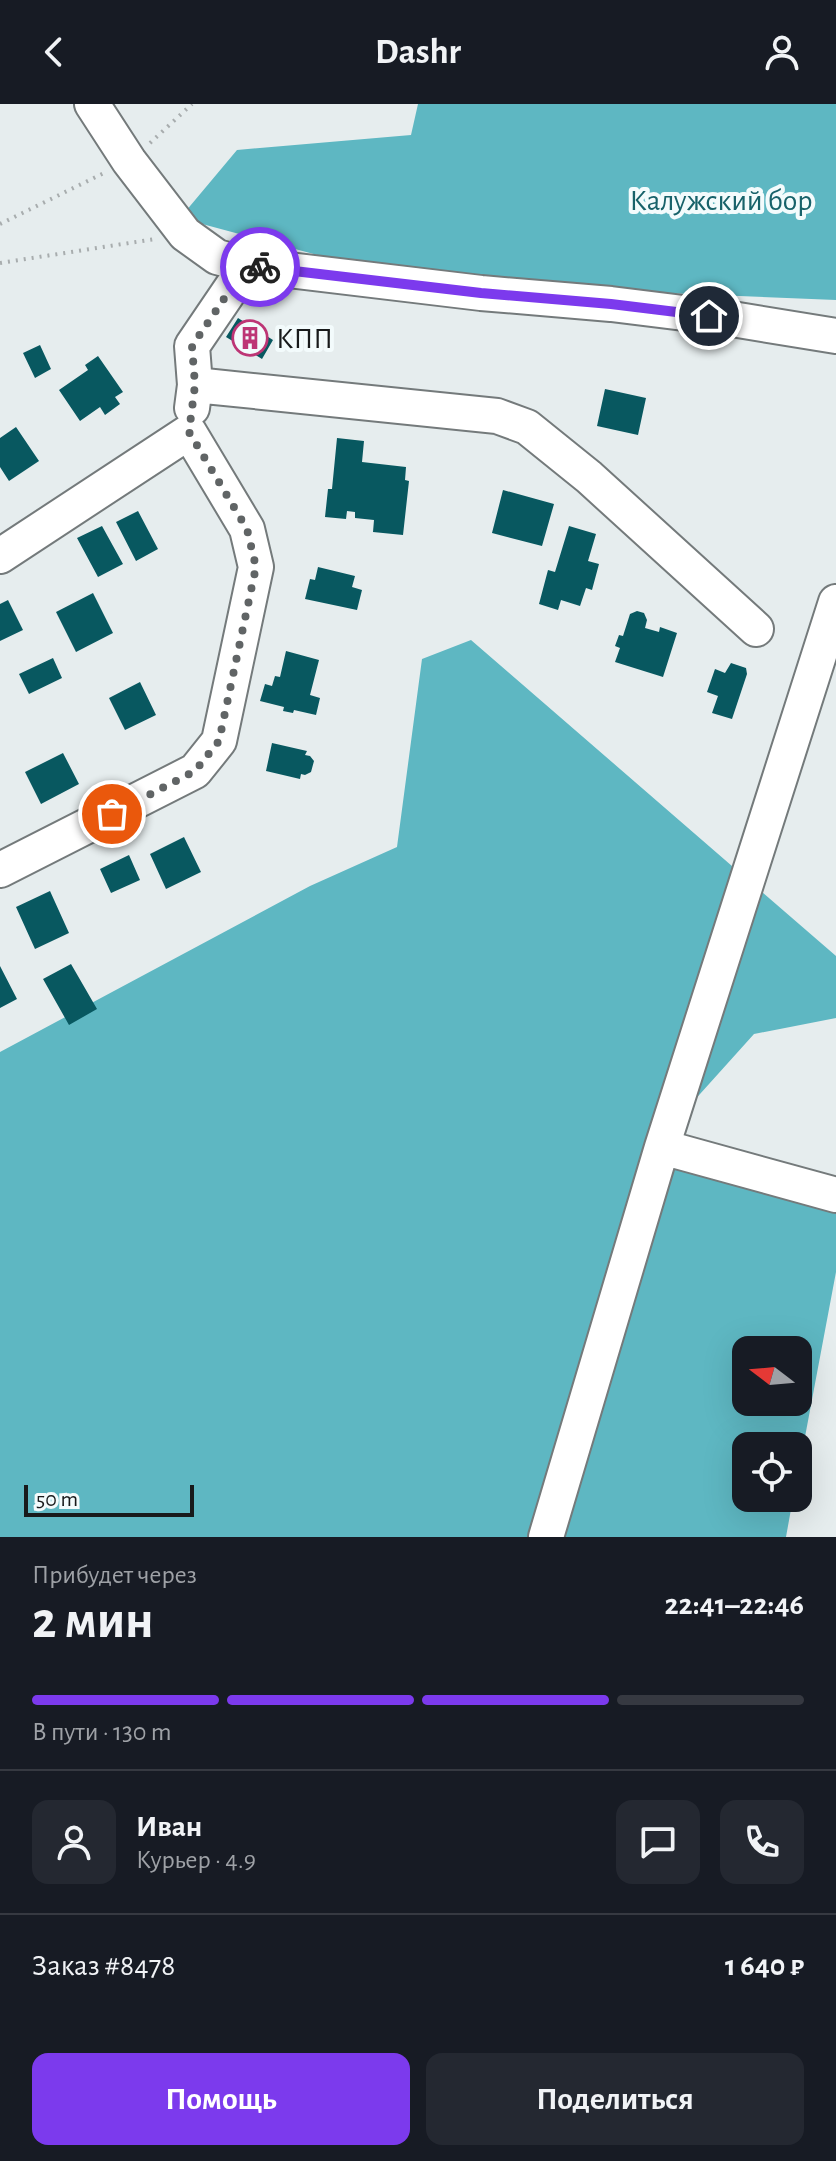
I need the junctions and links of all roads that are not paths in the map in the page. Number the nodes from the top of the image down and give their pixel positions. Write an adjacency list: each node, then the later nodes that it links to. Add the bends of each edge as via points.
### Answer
1 (92, 104): 2 (street, via 185,234 217,257)
2 (247, 265): 3 (street, via 611,304); 4 (street, via 192,346)
3 (836, 336)
4 (195, 385): 5 (street); 8 (street, via 497,416 527,427)
5 (189, 432): 6 (street); 9 (street, via 247,529 256,567 219,741 195,771)
6 (0, 556)
7 (836, 602): 10 (street)
8 (756, 629)
9 (0, 870)
10 (662, 1147): 11 (street); 12 (street)
11 (836, 1195)
12 (546, 1537)

